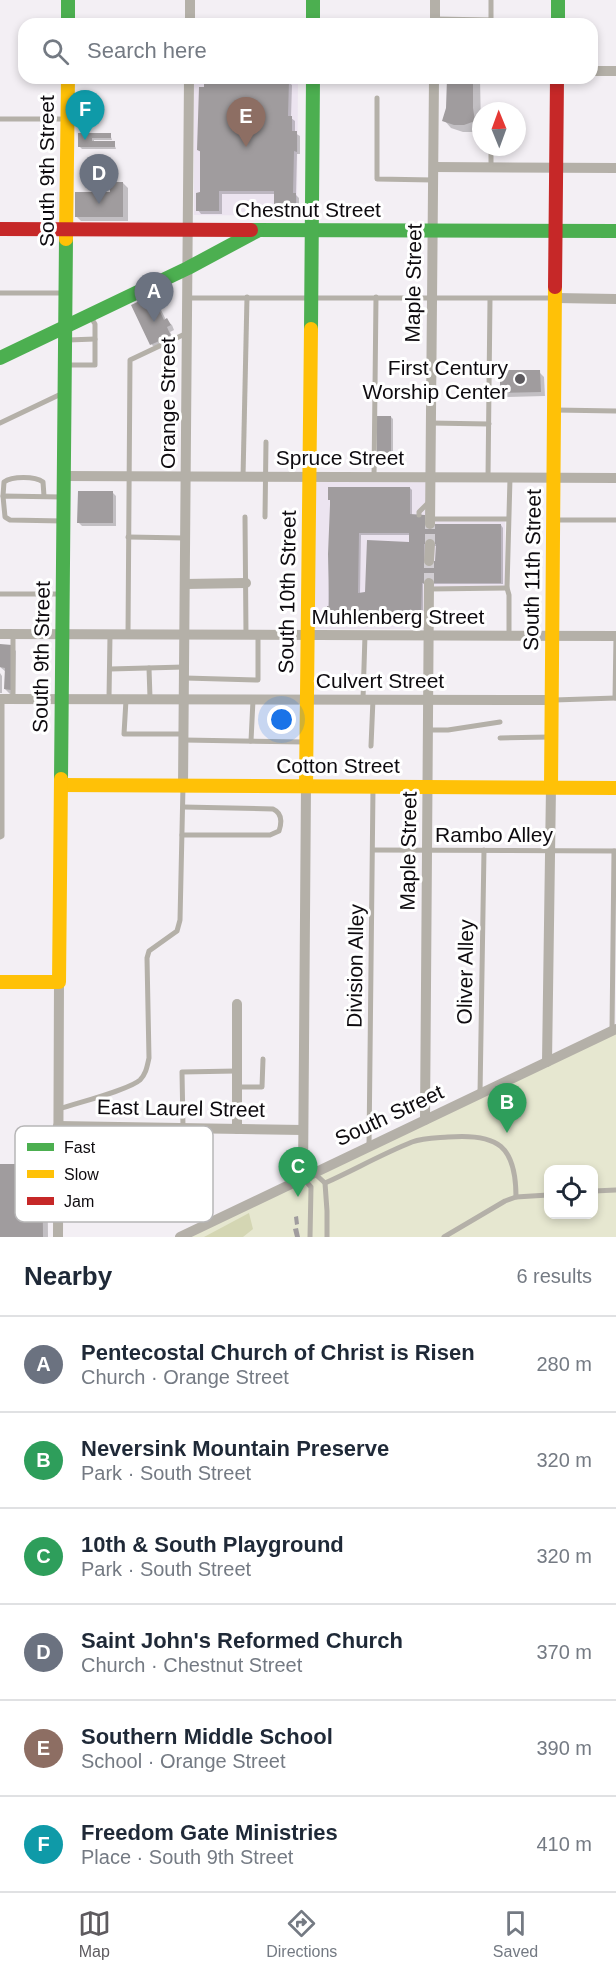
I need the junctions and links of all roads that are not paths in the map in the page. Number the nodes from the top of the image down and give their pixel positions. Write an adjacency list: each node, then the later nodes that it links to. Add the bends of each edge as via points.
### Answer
1 (68, 0): 7 (street)
2 (190, 0): 8 (street)
3 (313, 0): 9 (street)
4 (435, 0): 10 (street)
5 (491, 0): 11 (lane)
6 (558, 0): 12 (street)
7 (68, 18)
8 (190, 18)
9 (313, 18)
10 (435, 18)
11 (490, 18)
12 (558, 18)
13 (598, 70): 14 (street)
14 (616, 71)
15 (68, 84): 22 (street, South 9th Street)
16 (189, 84): 31 (street, Orange Street)
17 (313, 84): 33 (street, South 10th Street)
18 (434, 84): 24 (street, Maple Street)
19 (557, 84): 26 (street, South 11th Street)
20 (377, 98): 28 (lane, via 377,179)
21 (0, 119): 22 (lane)
22 (67, 119): 30 (street, South 9th Street)
23 (491, 156): 25 (lane)
24 (434, 167): 25 (street); 28 (street, Maple Street)
25 (491, 167): 26 (street)
26 (557, 168): 27 (street); 35 (street, South 11th Street)
27 (616, 168)
28 (434, 180): 34 (street, Maple Street)
29 (0, 229): 30 (street, Chestnut Street)
30 (66, 229): 31 (street, Chestnut Street); 39 (street, South 9th Street)
31 (187, 229): 32 (street, Chestnut Street); 37 (street, Orange Street)
32 (260, 229): 33 (street, Chestnut Street); 37 (street)
33 (312, 230): 34 (street, Chestnut Street); 43 (street, South 10th Street)
34 (434, 230): 35 (street, Chestnut Street); 44 (street, Maple Street)
35 (557, 231): 36 (street, Chestnut Street); 45 (street, South 11th Street)
36 (616, 231)
37 (188, 268): 42 (street, Orange Street); 48 (street)
38 (0, 293): 39 (lane)
39 (67, 293): 49 (street, South 9th Street)
40 (247, 297): 42 (lane); 43 (lane); 65 (lane)
41 (376, 297): 43 (lane); 44 (lane); 68 (lane)
42 (187, 298): 50 (street, Orange Street)
43 (311, 298): 67 (street, South 10th Street)
44 (432, 298): 46 (lane); 58 (street, Maple Street)
45 (556, 298): 46 (lane); 47 (street); 55 (street, South 11th Street)
46 (490, 299): 59 (lane)
47 (616, 299)
48 (89, 315): 49 (street); 51 (lane, via 95,324)
49 (66, 333): 51 (lane); 52 (street); 53 (street, South 9th Street)
50 (187, 333): 62 (lane, via 130,360); 63 (street, Orange Street)
51 (95, 339): 53 (lane, via 95,365)
52 (0, 358)
53 (66, 366): 54 (street, South 9th Street)
54 (66, 392): 57 (lane); 61 (street, South 9th Street)
55 (555, 410): 56 (lane); 71 (street, South 11th Street)
56 (616, 411)
57 (0, 423)
58 (430, 423): 59 (lane); 64 (street, Maple Street)
59 (489, 423): 69 (lane)
60 (266, 442): 66 (lane)
61 (64, 476): 62 (street, Spruce Street); 75 (street, South 9th Street)
62 (129, 476): 63 (street, Spruce Street); 83 (lane)
63 (186, 476): 65 (street, Spruce Street); 84 (street, Orange Street)
64 (430, 476): 68 (street, Spruce Street); 69 (street, Spruce Street); 78 (street, Maple Street)
65 (243, 477): 66 (street, Spruce Street)
66 (266, 477): 67 (street, Spruce Street); 77 (lane)
67 (309, 477): 68 (street, Spruce Street); 101 (street, South 10th Street)
68 (374, 477)
69 (488, 477): 70 (street, Spruce Street)
70 (510, 477): 71 (street, Spruce Street); 79 (lane)
71 (554, 477): 72 (street, Spruce Street); 80 (street, South 11th Street)
72 (616, 478)
73 (3, 496): 74 (lane); 74 (lane, via 8,479 39,479); 82 (lane, via 5,517 10,520)
74 (44, 496): 75 (lane)
75 (64, 497): 82 (street, South 9th Street)
76 (245, 517): 87 (lane)
77 (265, 517)
78 (426, 519): 79 (lane)
79 (507, 519): 90 (lane)
80 (554, 520): 81 (lane); 105 (street, South 11th Street)
81 (616, 520)
82 (64, 521): 92 (street, South 9th Street)
83 (129, 537): 84 (lane); 97 (lane)
84 (185, 538): 88 (street, Orange Street)
85 (430, 544): 86 (street)
86 (429, 561)
87 (246, 583): 88 (street); 99 (lane)
88 (185, 584): 98 (street, Orange Street)
89 (429, 586): 90 (lane); 103 (street, Maple Street)
90 (507, 588): 104 (lane)
91 (0, 594): 92 (lane)
92 (63, 594): 95 (street, South 9th Street)
93 (0, 634): 94 (street, Muhlenberg Street)
94 (13, 634): 95 (street, Muhlenberg Street); 115 (lane)
95 (62, 634): 96 (street, Muhlenberg Street); 116 (street, South 9th Street)
96 (110, 635): 97 (street, Muhlenberg Street); 108 (lane)
97 (128, 635): 98 (street, Muhlenberg Street)
98 (184, 635): 99 (street, Muhlenberg Street); 109 (street, Orange Street)
99 (246, 635): 100 (street, Muhlenberg Street)
100 (258, 635): 101 (street, Muhlenberg Street); 109 (lane, via 258,680)
101 (308, 635): 102 (street, Muhlenberg Street); 118 (street, South 10th Street)
102 (365, 635): 103 (street, Muhlenberg Street); 119 (lane)
103 (429, 635): 104 (street, Muhlenberg Street); 120 (street, Maple Street)
104 (509, 636): 105 (street, Muhlenberg Street)
105 (553, 636): 106 (street, Muhlenberg Street); 121 (street, South 11th Street)
106 (616, 636): 114 (lane)
107 (149, 668): 108 (lane); 109 (lane); 112 (lane)
108 (110, 669): 110 (lane)
109 (184, 673): 113 (street, Orange Street)
110 (109, 698): 111 (street, Culvert Street); 116 (street, Culvert Street)
111 (126, 698): 112 (street, Culvert Street); 125 (lane, via 124,734)
112 (150, 698): 113 (street, Culvert Street)
113 (184, 698): 117 (street, Culvert Street); 125 (street, Orange Street)
114 (616, 698): 121 (lane, Culvert Street)
115 (5, 699): 116 (street, Culvert Street); 123 (lane)
116 (62, 699): 131 (street, South 9th Street)
117 (253, 699): 118 (street, Culvert Street); 128 (lane)
118 (307, 699): 119 (street, Culvert Street); 129 (street, South 10th Street)
119 (368, 699): 120 (street, Culvert Street); 130 (lane)
120 (429, 699): 121 (street, Culvert Street); 124 (street, Maple Street)
121 (552, 700): 126 (street, South 11th Street)
122 (500, 722): 124 (lane)
123 (1, 729): 140 (lane)
124 (429, 730): 135 (street, Maple Street)
125 (184, 737): 128 (lane); 132 (street, Orange Street)
126 (552, 737): 127 (lane); 136 (street, South 11th Street)
127 (500, 738)
128 (251, 741): 129 (lane)
129 (307, 742): 133 (street, South 10th Street)
130 (371, 746)
131 (61, 785): 132 (street, Cotton Street); 147 (street, South 9th Street)
132 (183, 786): 133 (street, Cotton Street); 138 (lane)
133 (306, 786): 134 (street, Cotton Street); 161 (street, South 10th Street)
134 (373, 786): 135 (street, Cotton Street); 141 (lane, Division Alley)
135 (428, 787): 136 (street, Cotton Street); 142 (street, Maple Street)
136 (551, 787): 137 (street, Cotton Street); 144 (street, South 11th Street)
137 (616, 788)
138 (183, 807): 139 (lane); 139 (lane, via 273,808 281,816 281,825 279,831 270,835)
139 (182, 835): 155 (lane, via 177,931 149,951 147,958 146,1072 125,1088)
140 (0, 837)
141 (373, 850): 142 (lane, Rambo Alley); 162 (lane, Division Alley)
142 (428, 850): 143 (lane, Rambo Alley); 156 (street, Maple Street)
143 (483, 850): 144 (lane, Rambo Alley); 154 (lane, Oliver Alley)
144 (550, 850): 145 (lane, Rambo Alley); 151 (street, South 11th Street)
145 (615, 851): 149 (lane)
146 (0, 982): 147 (street)
147 (59, 982): 155 (street, South 9th Street)
148 (237, 1004): 152 (street)
149 (614, 1030): 151 (street, South Street)
150 (262, 1059): 153 (lane, via 262,1087)
151 (547, 1062): 154 (street, South Street)
152 (236, 1071): 153 (street); 158 (lane, via 182,1072)
153 (236, 1087): 160 (street)
154 (480, 1094): 156 (street, South Street)
155 (58, 1109): 157 (street, South 9th Street)
156 (425, 1120): 162 (street, South Street)
157 (58, 1126)
158 (183, 1126)
159 (213, 1129): 160 (street, East Laurel Street)
160 (237, 1129): 161 (street, East Laurel Street)
161 (303, 1130): 164 (street, South 10th Street)
162 (369, 1146): 163 (street, South Street)
163 (315, 1173): 164 (street, South Street); 165 (lane)
164 (303, 1178): 170 (street, South Street); 173 (lane, via 311,1187)
165 (325, 1184): 169 (lane, via 414,1142 470,1135 489,1138 507,1153 515,1174); 174 (lane)
166 (616, 1190): 167 (lane)
167 (598, 1191)
168 (544, 1195): 169 (lane)
169 (516, 1197): 175 (lane)
170 (213, 1221)
171 (211, 1222): 172 (street, South Street)
172 (180, 1237)
173 (310, 1237)
174 (327, 1237)
175 (444, 1237)

